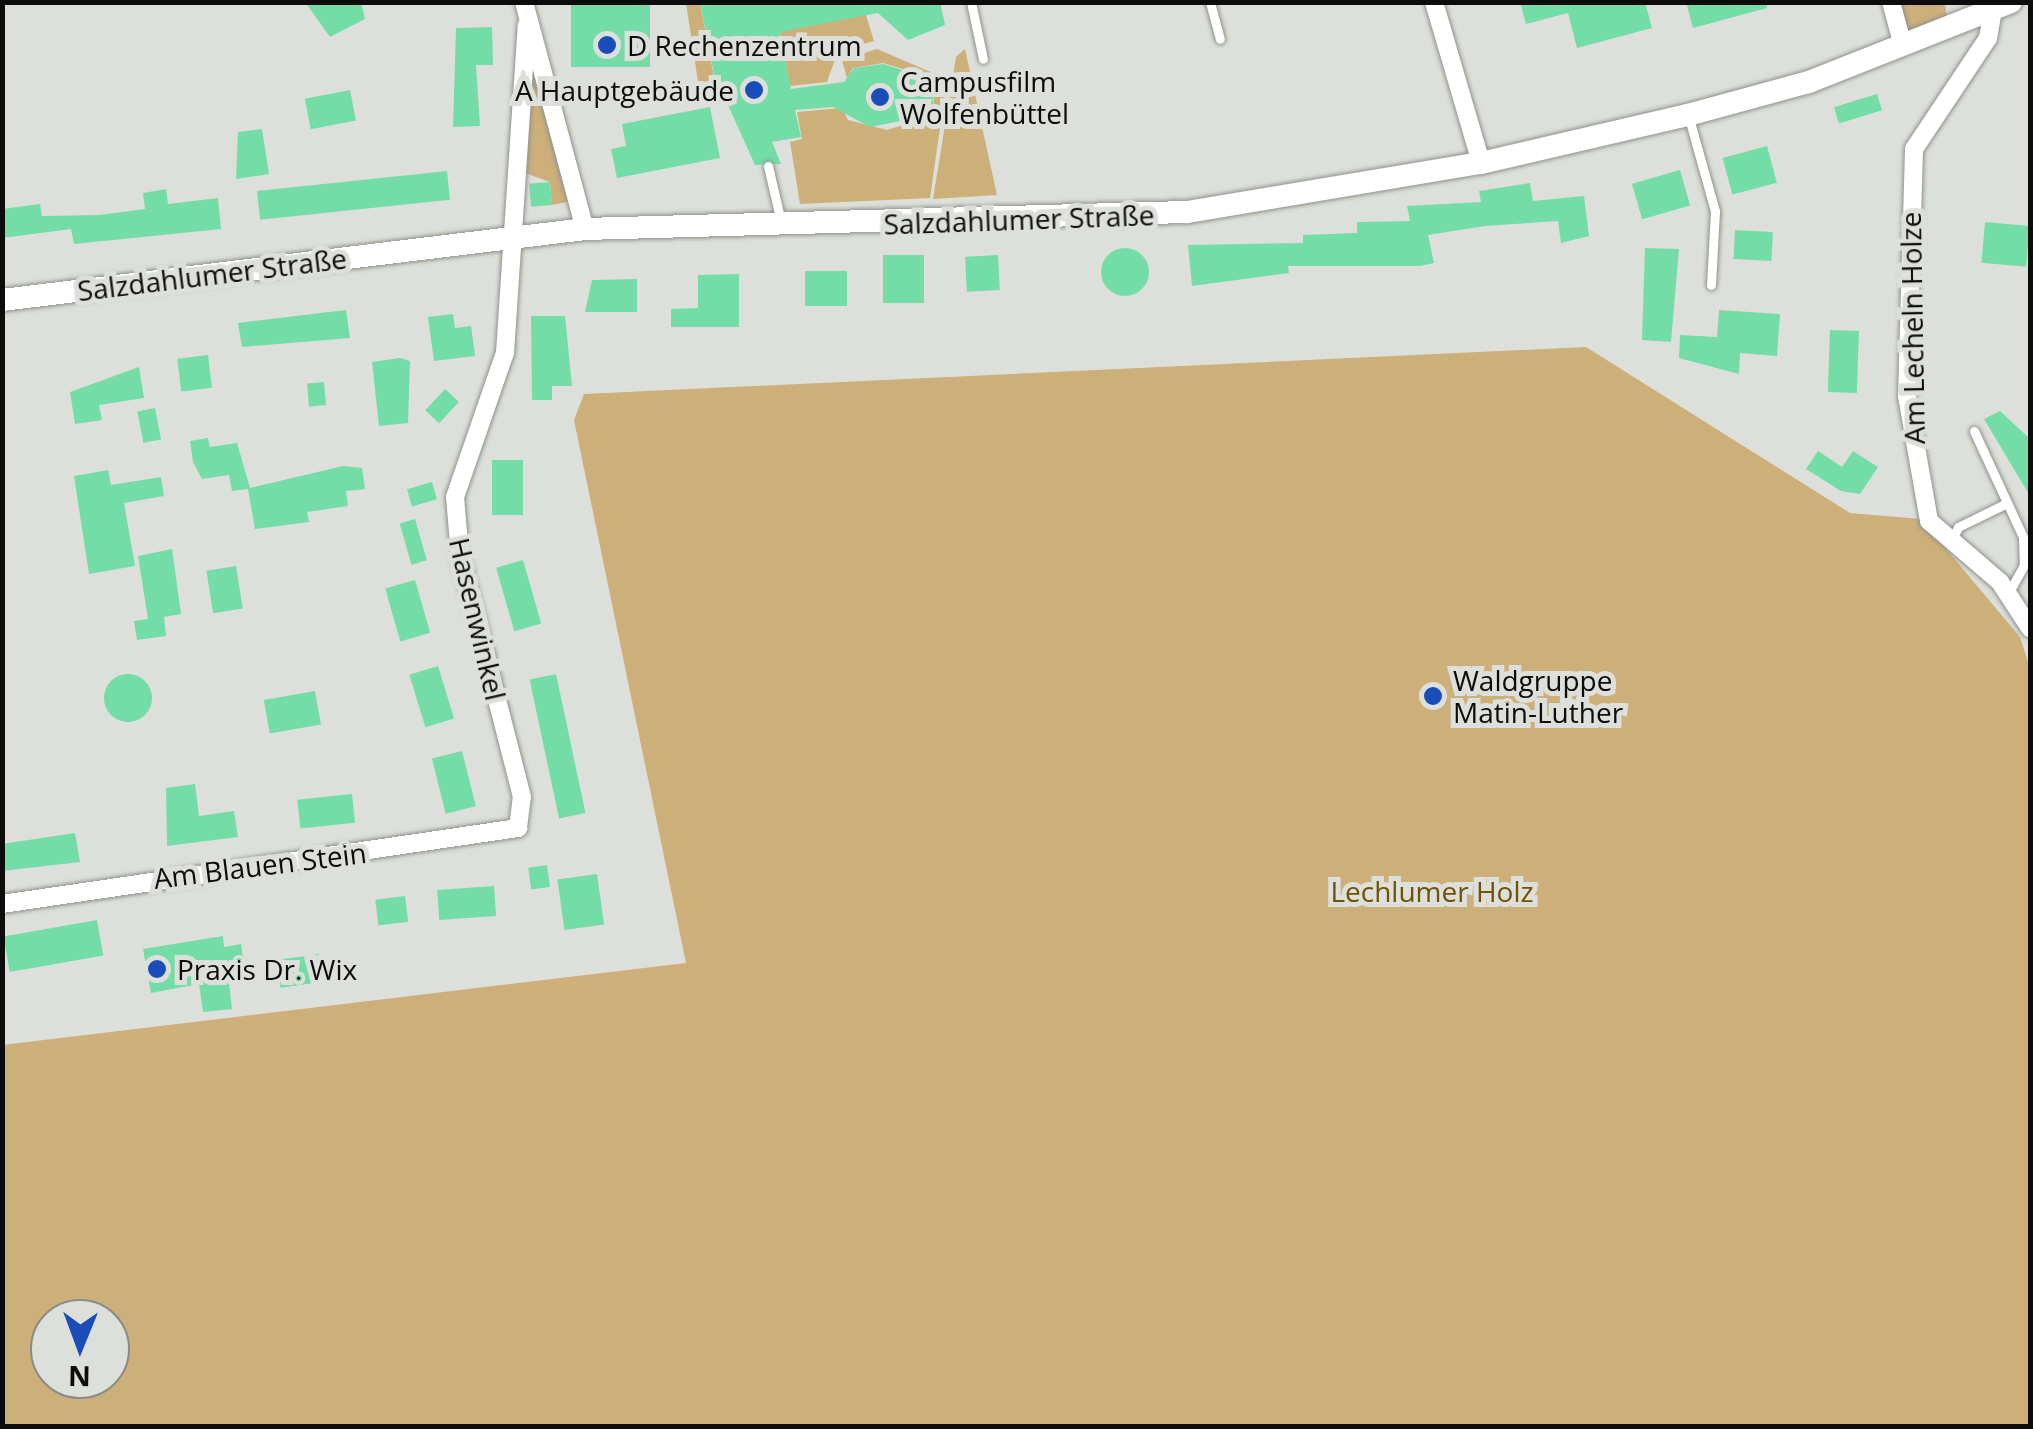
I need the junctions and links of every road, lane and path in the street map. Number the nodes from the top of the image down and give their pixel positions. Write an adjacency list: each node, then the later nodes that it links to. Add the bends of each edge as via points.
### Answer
1 (524, 2): 7 (street)
2 (971, 2): 10 (lane)
3 (1210, 2): 8 (lane)
4 (1434, 2): 12 (street)
5 (1892, 2): 9 (street)
6 (2002, 6): 9 (main road, Salzdahlumer Straße); 21 (street, Am Lecheln Holze, via 1988,38 1924,125 1910,175 1913,453 1929,520)
7 (527, 26): 15 (street); 16 (street, Hasenwinkel)
8 (1220, 38)
9 (1903, 46): 11 (main road, Salzdahlumer Straße)
10 (983, 59)
11 (1688, 115): 12 (main road, Salzdahlumer Straße); 17 (lane, via 1714,211)
12 (1482, 162): 14 (main road, Salzdahlumer Straße, via 1187,212)
13 (768, 166): 14 (lane)
14 (782, 228): 15 (main road, Salzdahlumer Straße)
15 (586, 229): 16 (main road, Salzdahlumer Straße)
16 (512, 236): 18 (main road, Salzdahlumer Straße); 24 (street, Hasenwinkel, via 502,367 455,497 460,555 522,798)
17 (1711, 285)
18 (2, 300)
19 (1974, 430): 20 (lane)
20 (2005, 504): 21 (lane, via 1958,527); 22 (lane, via 2023,537 2024,565)
21 (1952, 541): 22 (street, Am Lecheln Holze)
22 (2008, 595): 23 (street, Am Lecheln Holze)
23 (2030, 628)
24 (518, 828): 25 (street, Am Blauen Stein)
25 (2, 904)

